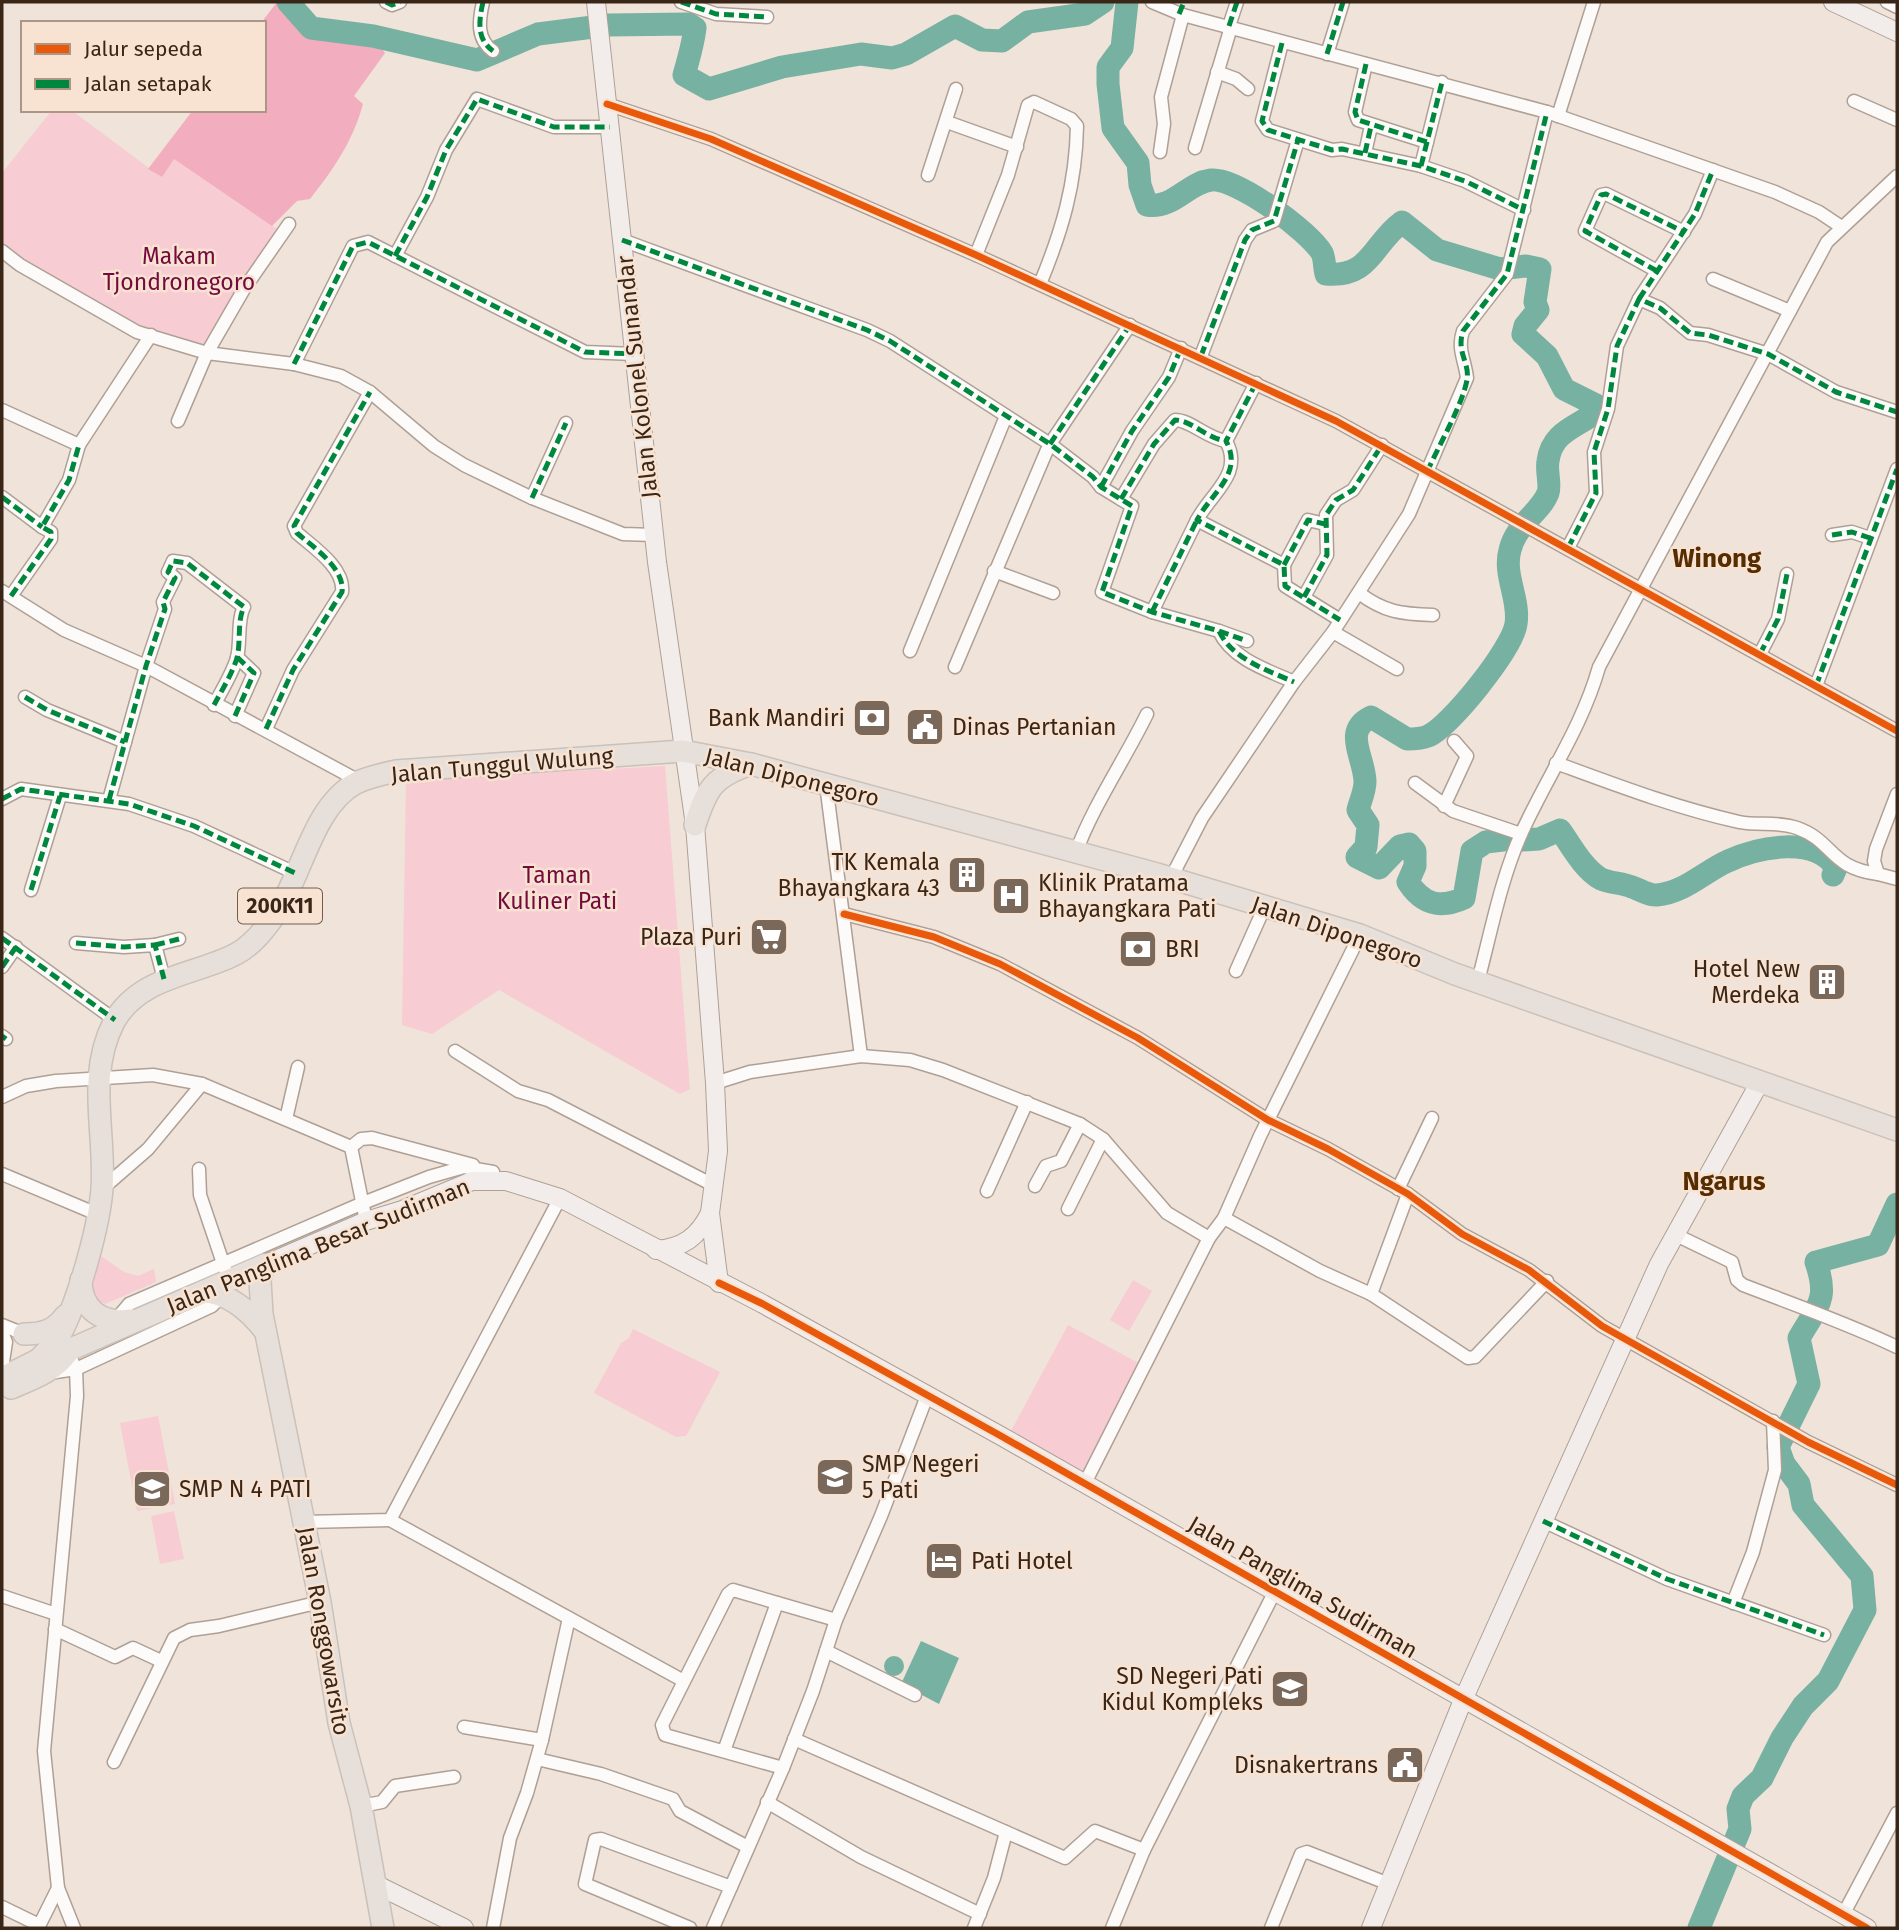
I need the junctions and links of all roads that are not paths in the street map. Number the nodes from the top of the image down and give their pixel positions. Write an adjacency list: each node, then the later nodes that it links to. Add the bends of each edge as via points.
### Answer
1 (386, 2): 2 (street)
2 (400, 2)
3 (483, 2): 18 (street, via 479,27)
4 (681, 2): 14 (street, via 716,13)
5 (1152, 2): 13 (street)
6 (1237, 2): 15 (street)
7 (1343, 2): 19 (street)
8 (1594, 2): 27 (street)
9 (1833, 2): 16 (main road)
10 (1887, 2): 11 (street)
11 (1897, 7)
12 (596, 8): 26 (main road, Jalan Kolonel Sunandar)
13 (1182, 10): 15 (street); 36 (street, via 1161,97)
14 (767, 18)
15 (1230, 26): 17 (street); 21 (street)
16 (1897, 32)
17 (1282, 43): 19 (street); 32 (street, via 1262,121 1268,130)
18 (487, 45)
19 (1327, 54): 20 (street)
20 (1366, 64): 22 (street); 30 (street, via 1355,113 1357,120)
21 (1217, 72): 24 (street); 35 (street)
22 (1442, 82): 27 (street); 33 (street)
23 (956, 89): 29 (street)
24 (1248, 89)
25 (1854, 101): 28 (street)
26 (607, 104): 31 (main road, Jalan Kolonel Sunandar); 48 (street, via 711,139)
27 (1553, 114): 39 (street); 42 (street)
28 (1897, 120)
29 (947, 122): 34 (street); 40 (street)
30 (1371, 126): 33 (street); 37 (street)
31 (610, 127): 46 (main road, Jalan Kolonel Sunandar); 49 (street, via 554,127 477,99 446,150 427,197)
32 (1298, 140): 37 (street); 61 (street, via 1273,222 1252,230 1245,240)
33 (1427, 142): 38 (street)
34 (1017, 147): 48 (street); 52 (street, via 1030,103 1071,119 1077,127 1071,198)
35 (1195, 148)
36 (1160, 152)
37 (1365, 153): 38 (street)
38 (1421, 166): 42 (street)
39 (1713, 170): 44 (street, via 1775,192); 45 (street)
40 (929, 175)
41 (1897, 176): 44 (street)
42 (1524, 210): 75 (street, via 1508,270 1463,331 1461,355 1467,378)
43 (289, 224): 58 (street)
44 (1840, 226): 54 (street)
45 (1684, 232): 50 (street); 50 (street, via 1601,195 1585,231)
46 (622, 240): 59 (main road, Jalan Kolonel Sunandar); 73 (street, via 867,330 929,365)
47 (2, 251): 56 (street, via 137,332)
48 (976, 255): 52 (street)
49 (394, 256): 59 (street, via 584,352); 62 (street, via 368,243 353,246)
50 (1657, 271): 53 (street)
51 (1713, 279): 54 (street)
52 (1040, 284): 55 (street)
53 (1639, 299): 60 (street, via 1660,308 1690,333); 86 (street, via 1617,346 1608,409 1594,452 1596,493)
54 (1790, 311): 60 (street)
55 (1130, 325): 57 (street); 73 (street)
56 (151, 335): 58 (street); 71 (street)
57 (1181, 348): 61 (street); 76 (street, via 1169,377)
58 (207, 353): 62 (street); 67 (street)
59 (634, 354): 83 (main road, Jalan Kolonel Sunandar)
60 (1768, 354): 66 (street, via 1836,392); 90 (street)
61 (1201, 356): 63 (street)
62 (294, 364): 64 (street, via 341,376)
63 (1256, 383): 70 (street); 72 (street)
64 (370, 392): 78 (street, via 434,446); 113 (street, via 295,526 296,533 331,565 343,582 342,592 293,670)
65 (2, 410): 71 (street)
66 (1897, 412)
67 (178, 421)
68 (1004, 421): 101 (street)
69 (566, 423): 78 (street)
70 (1226, 440): 79 (street, via 1208,437 1175,420 1154,444); 80 (street, via 1233,454 1227,480)
71 (79, 445): 82 (street, via 69,480)
72 (1382, 445): 75 (street); 81 (street, via 1353,490 1330,507)
73 (1049, 447): 76 (street); 88 (street)
74 (1897, 469): 85 (street)
75 (1427, 472): 86 (street); 92 (street, via 1409,514)
76 (1101, 487): 79 (street)
77 (2, 497): 82 (street)
78 (532, 498): 83 (street, via 623,534)
79 (1121, 499): 95 (street, via 1132,509 1101,592)
80 (1197, 520): 87 (street); 95 (street)
81 (1325, 524): 87 (street, via 1308,520); 94 (street, via 1327,555)
82 (42, 527): 93 (street, via 51,532 51,539)
83 (654, 535): 117 (main road, Jalan Kolonel Sunandar)
84 (1832, 535): 85 (street, via 1852,532)
85 (1870, 538): 108 (street)
86 (1567, 548): 90 (street)
87 (1284, 565): 94 (street, via 1285,586)
88 (994, 571): 91 (street); 105 (street)
89 (1787, 574): 102 (street, via 1778,619)
90 (1644, 588): 102 (street); 118 (street, via 1599,667 1588,706)
91 (1053, 593)
92 (1359, 593): 96 (street, via 1379,609); 97 (street)
93 (6, 594): 104 (street, via 64,629)
94 (1304, 597): 97 (street)
95 (1152, 612): 98 (street)
96 (1433, 615)
97 (1340, 620): 99 (street)
98 (1219, 631): 100 (street); 107 (street, via 1227,644 1251,663)
99 (1333, 632): 106 (street); 107 (street)
100 (1247, 641)
101 (910, 651)
102 (1760, 654): 108 (street)
103 (237, 657): 104 (street, via 244,607 187,563 173,561 168,572 176,578 163,602 165,609); 110 (street); 112 (street, via 254,673)
104 (146, 666): 110 (street); 116 (street)
105 (955, 667)
106 (1397, 669)
107 (1294, 682): 133 (street, via 1202,818)
108 (1816, 686): 114 (street)
109 (25, 697): 116 (street)
110 (214, 705): 112 (street)
111 (1147, 714): 130 (street, via 1088,818)
112 (235, 716): 113 (street)
113 (266, 729): 120 (street)
114 (1897, 730)
115 (1454, 741): 127 (street, via 1467,755)
116 (125, 742): 126 (street)
117 (683, 751): 119 (main road, Jalan Diponegoro); 120 (main road, Jalan Tunggul Wulung / 200K11, via 396,771); 128 (main road, Jalan Kolonel Sunandar)
118 (1556, 763): 129 (street); 132 (street, via 1639,794 1741,822 1796,827 1844,865)
119 (751, 764): 122 (main road, Jalan Diponegoro); 128 (main road, via 715,781)
120 (359, 781): 131 (main road, Jalan Tunggul Wulung / 200K11, via 333,804)
121 (1415, 783): 127 (street)
122 (825, 784): 130 (main road, Jalan Diponegoro); 137 (street)
123 (1897, 794): 132 (street, via 1876,849)
124 (60, 796): 125 (street, via 21,789); 126 (street); 135 (street)
125 (2, 799)
126 (109, 800): 131 (street, via 194,826)
127 (1444, 806): 129 (street)
128 (695, 825): 154 (main road, Jalan Kolonel Sunandar)
129 (1521, 834): 147 (street)
130 (1076, 852): 133 (main road, Jalan Diponegoro)
131 (295, 873): 146 (main road, Jalan Tunggul Wulung / 200K11, via 277,912 248,946 235,955)
132 (1878, 874): 134 (street)
133 (1171, 878): 136 (main road, Jalan Diponegoro)
134 (1897, 880)
135 (31, 890)
136 (1265, 906): 138 (main road, Jalan Diponegoro); 145 (street)
137 (844, 914): 150 (street); 160 (street, via 933,937 1000,964 1138,1038)
138 (1360, 934): 147 (main road, Jalan Diponegoro); 160 (street)
139 (2, 938): 143 (street)
140 (179, 939): 142 (street)
141 (76, 943): 142 (street)
142 (155, 945): 146 (street)
143 (16, 947): 144 (street); 148 (street)
144 (2, 967)
145 (1236, 971)
146 (164, 979): 148 (main road, Jalan Tunggul Wulung / 200K11)
147 (1478, 981): 153 (main road, Jalan Diponegoro)
148 (115, 1020): 152 (main road, Jalan Tunggul Wulung / 200K11)
149 (455, 1051): 168 (street, via 518,1091 548,1100)
150 (861, 1056): 154 (street, via 750,1072); 157 (street, via 909,1060)
151 (298, 1068): 159 (street)
152 (97, 1078): 155 (street, via 153,1075); 156 (street, via 26,1086); 170 (main road, Jalan Tunggul Wulung / 200K11)
153 (1760, 1082): 162 (main road, Jalan Diponegoro); 181 (main road)
154 (715, 1083): 168 (main road, Jalan Kolonel Sunandar)
155 (202, 1084): 159 (street); 170 (street, via 148,1149)
156 (2, 1097)
157 (1027, 1102): 161 (street); 171 (street)
158 (1432, 1118): 172 (street)
159 (286, 1119): 164 (street)
160 (1268, 1120): 172 (street); 179 (street)
161 (1080, 1124): 163 (street); 169 (street, via 1061,1161 1046,1166)
162 (1897, 1130)
163 (1103, 1139): 175 (street); 182 (street, via 1167,1213)
164 (351, 1147): 166 (street, via 372,1138 455,1157); 174 (street)
165 (199, 1169): 187 (street)
166 (493, 1172): 173 (main road, via 531,1180); 174 (street, via 464,1167); 176 (main road, via 450,1181 397,1203)
167 (2, 1174): 178 (street)
168 (715, 1186): 177 (main road, Jalan Kolonel Sunandar)
169 (1035, 1186)
170 (102, 1189): 178 (main road, Jalan Tunggul Wulung / 200K11)
171 (987, 1191)
172 (1403, 1191): 185 (street, via 1462,1234); 189 (street)
173 (560, 1198): 176 (main road, Jalan Panglima Besar Sudirman, via 517,1184 472,1181); 183 (main road, Jalan Panglima Besar Sudirman); 206 (street)
174 (363, 1203): 180 (street); 187 (street)
175 (1068, 1209)
176 (388, 1212): 180 (main road, Jalan Panglima Besar Sudirman)
177 (710, 1213): 183 (main road, via 689,1242); 186 (main road)
178 (97, 1214): 188 (main road, Jalan Tunggul Wulung / 200K11)
179 (1224, 1218): 182 (street); 189 (street)
180 (366, 1221): 184 (main road, Jalan Panglima Besar Sudirman)
181 (1676, 1235): 195 (main road); 196 (street, via 1732,1262 1737,1280 1743,1284)
182 (1209, 1238): 204 (street)
183 (656, 1250): 186 (main road, Jalan Panglima Besar Sudirman)
184 (264, 1265): 187 (main road, Jalan Panglima Besar Sudirman); 193 (main road, Jalan Ronggowarsito, via 260,1297)
185 (1547, 1281): 189 (street, via 1475,1357 1468,1358); 195 (street, via 1593,1320)
186 (719, 1283): 202 (main road, Jalan Panglima Sudirman)
187 (219, 1284): 191 (main road, Jalan Panglima Besar Sudirman); 191 (street, via 127,1306); 193 (main road); 197 (street, via 212,1306)
188 (78, 1287): 191 (main road, via 94,1314); 194 (main road, via 56,1325 43,1333); 197 (main road, Jalan Tunggul Wulung, via 64,1328)
189 (1371, 1294)
190 (2, 1325): 194 (street)
191 (110, 1327): 197 (main road, Jalan Panglima Besar Sudirman)
192 (2, 1332): 199 (street, via 6,1342)
193 (267, 1333): 208 (main road, Jalan Ronggowarsito)
194 (24, 1334): 197 (street)
195 (1625, 1339): 203 (street); 207 (main road)
196 (1897, 1346)
197 (66, 1354): 198 (main road); 198 (street); 214 (street, via 77,1396)
198 (41, 1367): 200 (main road); 201 (main road)
199 (2, 1368)
200 (2, 1378)
201 (2, 1392)
202 (927, 1396): 204 (main road, Jalan Panglima Sudirman); 216 (street)
203 (1778, 1424): 205 (street); 213 (street, via 1775,1470 1753,1552)
204 (1084, 1485): 209 (main road, Jalan Panglima Sudirman)
205 (1897, 1485)
206 (390, 1520): 208 (street); 215 (street)
207 (1543, 1521): 213 (street, via 1667,1579); 223 (main road)
208 (304, 1522): 211 (main road, Jalan Ronggowarsito)
209 (1274, 1593): 223 (main road, Jalan Panglima Sudirman); 237 (street)
210 (2, 1596): 214 (street)
211 (320, 1602): 220 (street, via 184,1631 174,1637); 233 (main road, Jalan Ronggowarsito, via 339,1723)
212 (777, 1603): 216 (street); 221 (street, via 736,1590 728,1594); 227 (street)
213 (1733, 1603): 218 (street)
214 (56, 1614): 217 (street)
215 (569, 1618): 221 (street); 226 (street)
216 (836, 1620): 219 (street)
217 (55, 1629): 220 (street, via 115,1657 133,1647); 241 (street, via 44,1751)
218 (1824, 1635)
219 (826, 1651): 222 (street); 225 (street)
220 (162, 1661): 229 (street)
221 (682, 1679): 227 (street, via 662,1732)
222 (915, 1695)
223 (1463, 1700): 238 (main road); 244 (main road, Jalan Panglima Sudirman)
224 (464, 1727): 226 (street)
225 (794, 1739): 230 (street); 235 (street)
226 (542, 1740): 228 (street)
227 (724, 1751): 230 (street)
228 (537, 1759): 236 (street, via 601,1774 673,1800 680,1811); 249 (street, via 510,1838)
229 (114, 1762)
230 (783, 1768): 232 (street)
231 (454, 1777): 233 (street, via 398,1785 382,1802)
232 (767, 1802): 236 (street); 243 (street, via 861,1857)
233 (361, 1806): 239 (main road, Jalan Ronggowarsito)
234 (1897, 1813): 244 (street)
235 (1006, 1832): 237 (street, via 1065,1858 1095,1831); 243 (street)
236 (746, 1846): 240 (street)
237 (1144, 1850): 253 (street)
238 (1389, 1884): 254 (street, via 1307,1852 1301,1854); 255 (main road)
239 (377, 1885): 247 (main road, Jalan Ronggowarsito); 248 (main road)
240 (731, 1887): 250 (street, via 595,1840 585,1884); 251 (street)
241 (58, 1888): 245 (street); 246 (street)
242 (2, 1907): 245 (street)
243 (980, 1914): 252 (street)
244 (1843, 1915): 256 (main road, Jalan Panglima Sudirman)
245 (38, 1927)
246 (74, 1928)
247 (383, 1928)
248 (464, 1928)
249 (494, 1928)
250 (690, 1928)
251 (713, 1928)
252 (974, 1928)
253 (1112, 1928)
254 (1270, 1928)
255 (1371, 1928)
256 (1867, 1928)

